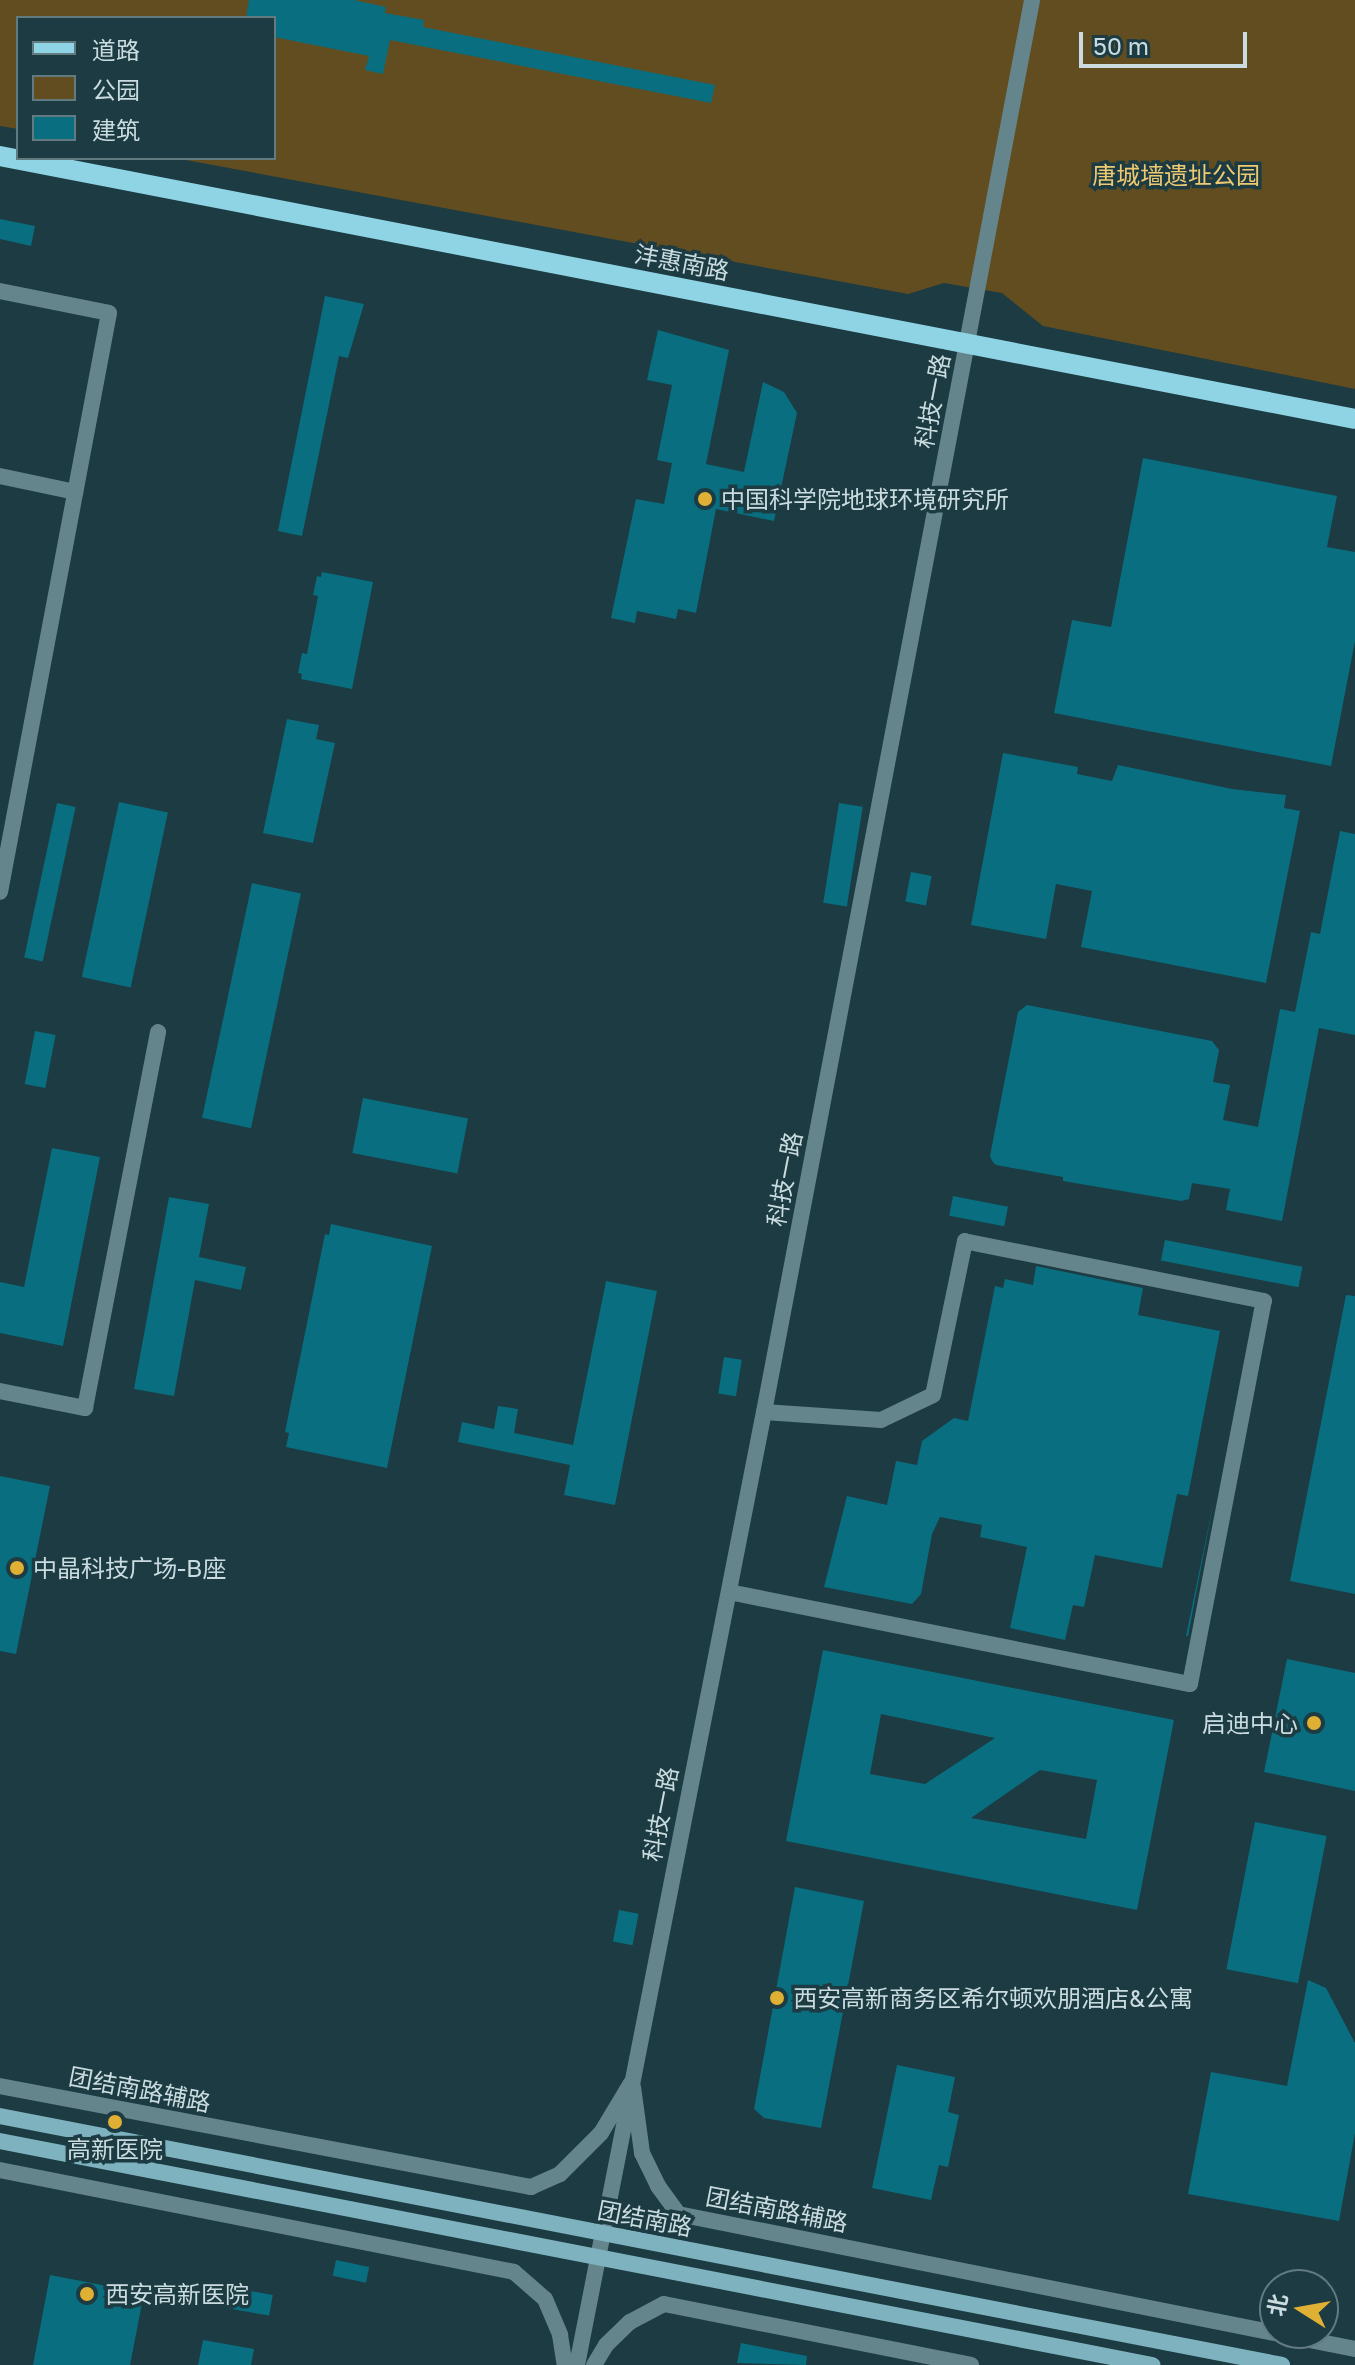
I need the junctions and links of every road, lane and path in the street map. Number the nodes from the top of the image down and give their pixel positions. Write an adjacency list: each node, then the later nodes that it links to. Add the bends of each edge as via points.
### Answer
1 (1032, 0): 4 (street, 科技一路)
2 (21, 160): 4 (main road, 沣惠南路)
3 (0, 291): 7 (street, via 109,313)
4 (968, 344): 5 (main road, 沣惠南路); 12 (street, 科技一路)
5 (1355, 419)
6 (0, 477): 7 (street)
7 (75, 492): 8 (street)
8 (6, 826): 9 (street)
9 (0, 892)
10 (158, 1032): 11 (street, via 85,1408)
11 (0, 1391)
12 (764, 1412): 13 (street, 科技一路); 13 (street, via 881,1420 933,1395 965,1241 1264,1301 1190,1684)
13 (729, 1592): 14 (street, 科技一路)
14 (632, 2081): 15 (street, 团结南路辅路, via 601,2133 560,2174 531,2187); 19 (street, 科技一路); 21 (street, 团结南路辅路, via 642,2153 678,2214)
15 (0, 2086)
16 (0, 2116): 19 (main road, 团结南路)
17 (0, 2141): 20 (main road, 团结南路)
18 (0, 2170): 22 (street, via 514,2272 545,2299)
19 (602, 2234): 20 (street, 科技一路); 27 (main road, 团结南路)
20 (598, 2258): 23 (street, 科技一路); 26 (main road, 团结南路)
21 (1355, 2349)
22 (565, 2365)
23 (577, 2365)
24 (594, 2365): 25 (street, via 630,2322 664,2304)
25 (971, 2365)
26 (1152, 2365)
27 (1282, 2365)

